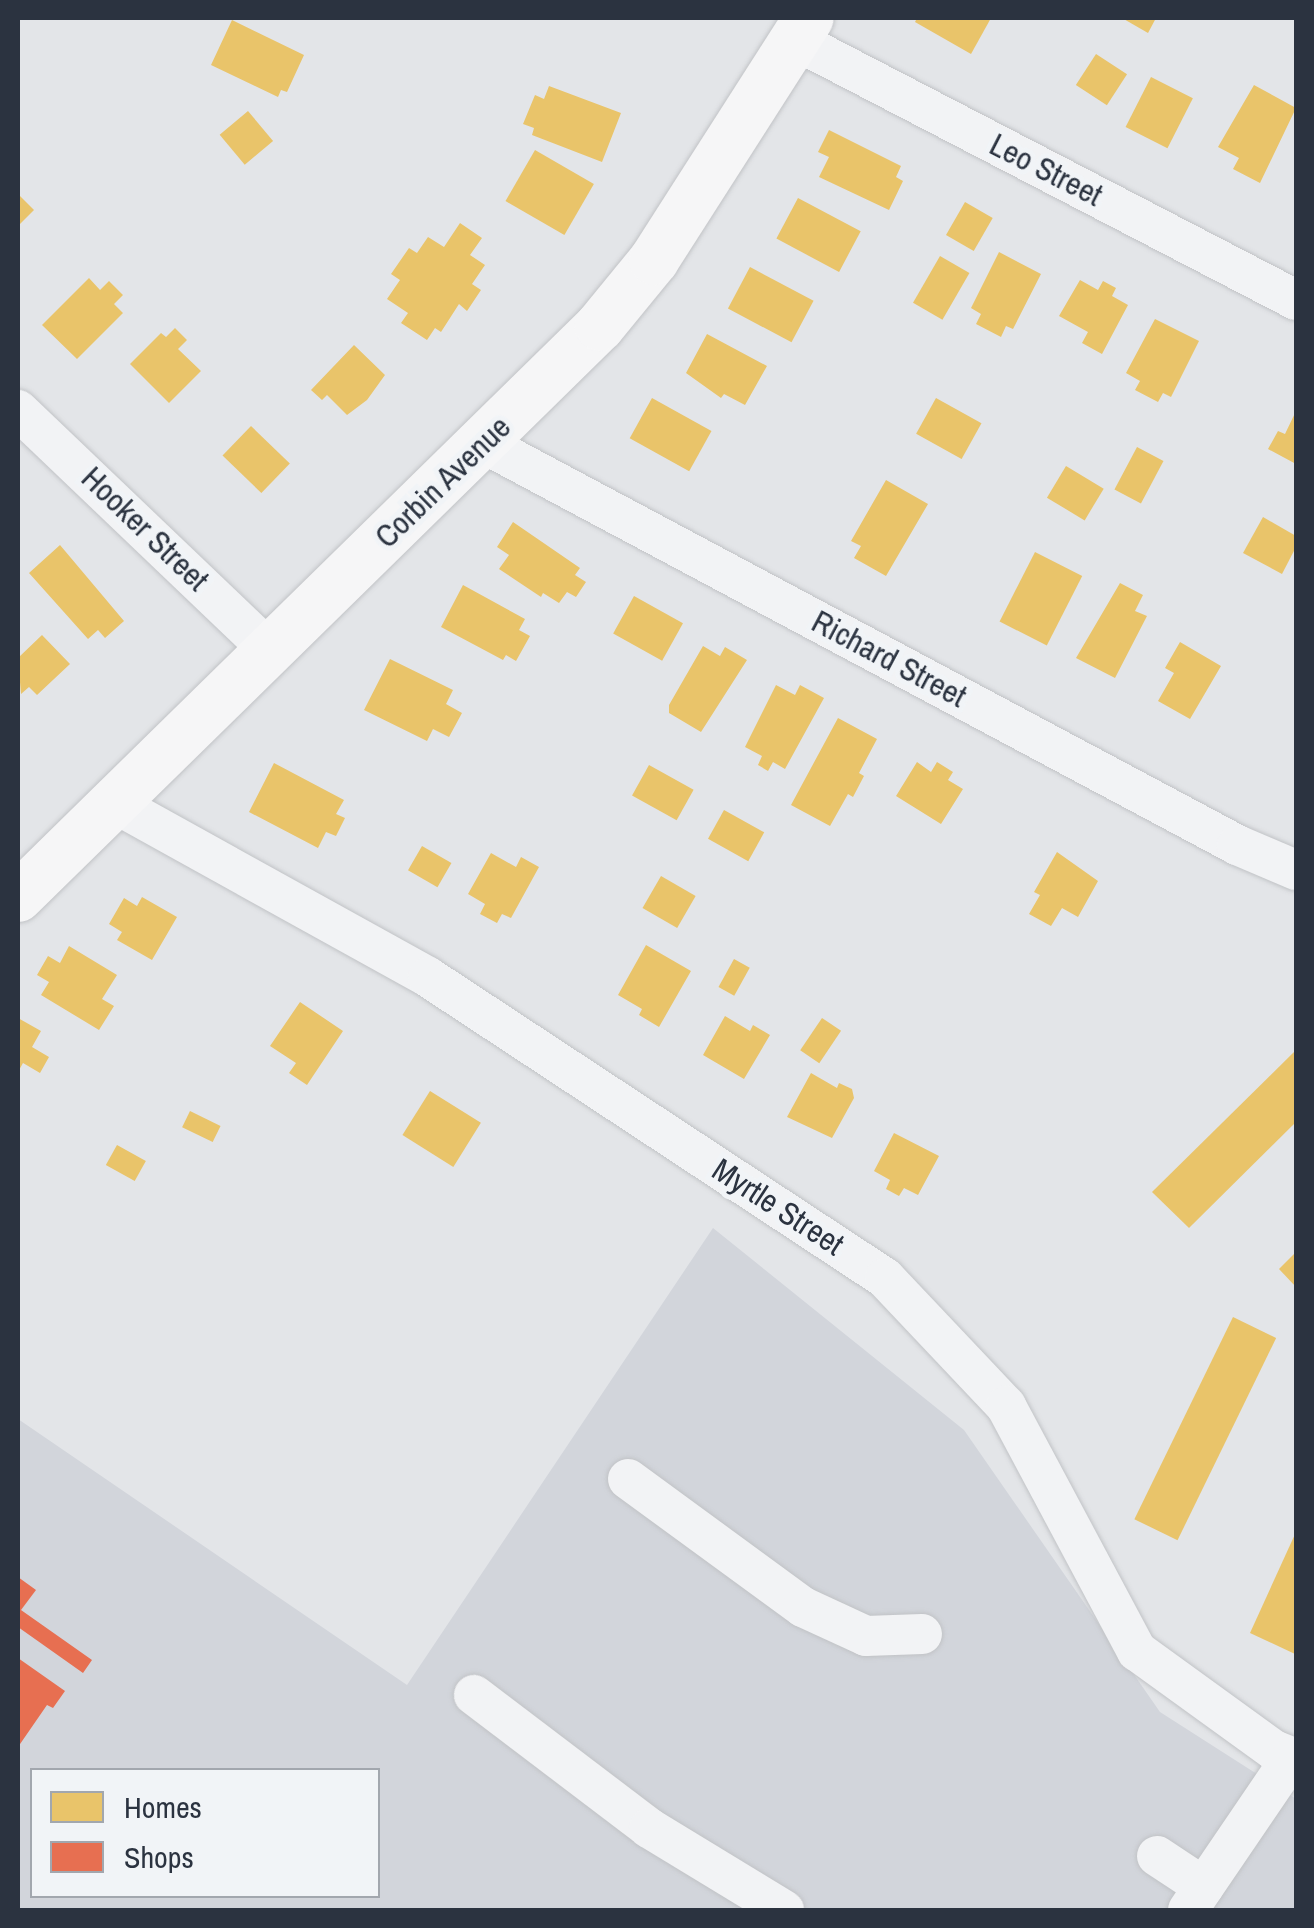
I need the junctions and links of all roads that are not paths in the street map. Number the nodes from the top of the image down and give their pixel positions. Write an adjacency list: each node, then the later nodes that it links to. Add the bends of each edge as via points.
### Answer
1 (802, 29): 2 (street, Leo Street); 4 (main road, Corbin Avenue, via 629,294)
2 (1296, 300)
3 (18, 410): 5 (street, Hooker Street)
4 (483, 442): 5 (main road, Corbin Avenue); 7 (street, Richard Street, via 1237,845)
5 (269, 650): 6 (main road, Corbin Avenue)
6 (116, 804): 8 (main road, Corbin Avenue); 12 (street, Myrtle Street, via 428,977 885,1278 1006,1406 1137,1650)
7 (1296, 870)
8 (18, 897)
9 (628, 1478): 10 (street, via 804,1607 866,1636)
10 (922, 1634)
11 (474, 1695): 15 (street, via 649,1828)
12 (1294, 1758): 14 (street)
13 (1157, 1856): 14 (street)
14 (1196, 1899)
15 (784, 1910)

